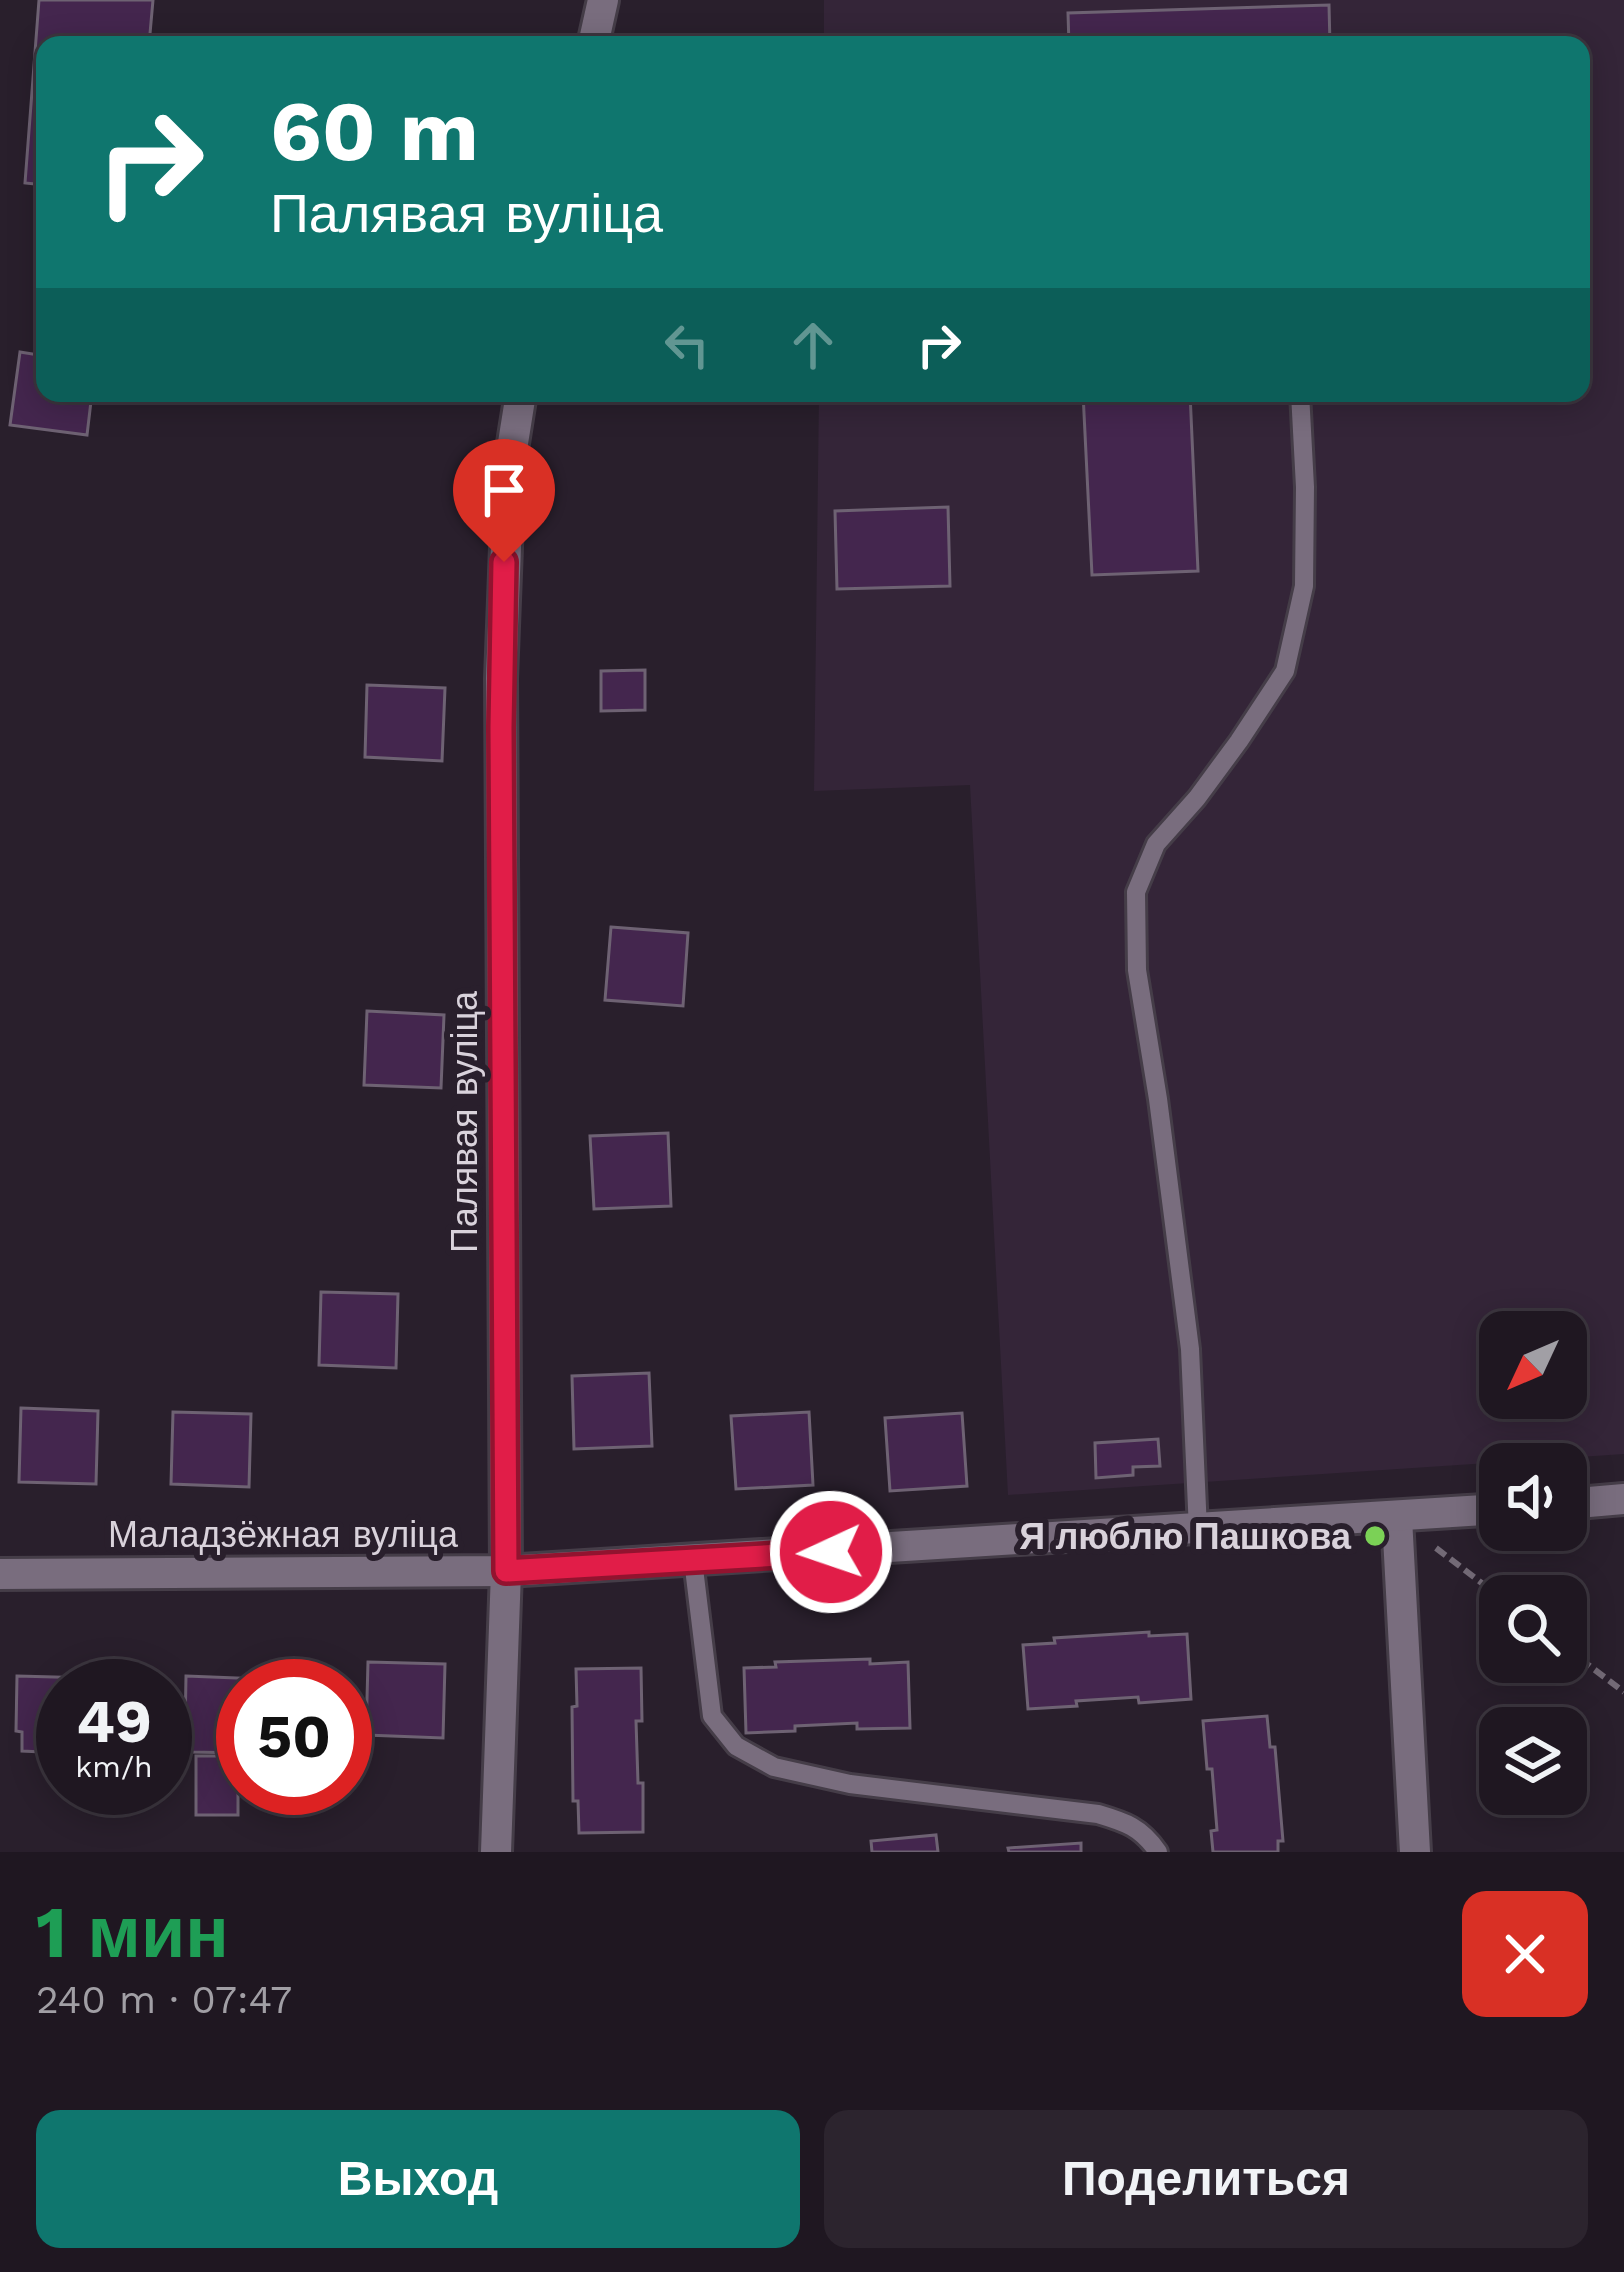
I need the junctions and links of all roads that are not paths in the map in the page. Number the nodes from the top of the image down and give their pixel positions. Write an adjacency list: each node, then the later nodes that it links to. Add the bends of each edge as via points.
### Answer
1 (603, 0): 2 (main road)
2 (595, 36)
3 (520, 402): 11 (main road, Палявая вуліца, via 509,468 501,680)
4 (1300, 402): 9 (lane, via 1304,586 1285,671 1156,844 1136,892 1137,970 1190,1349)
5 (1624, 1499): 6 (main road)
6 (1587, 1502)
7 (1479, 1511): 8 (main road, Маладзёжная вуліца)
8 (1397, 1518): 9 (main road, Маладзёжная вуліца); 15 (main road)
9 (1198, 1530): 10 (main road, Маладзёжная вуліца)
10 (693, 1560): 11 (main road, Маладзёжная вуліца); 14 (lane, via 712,1716 736,1746 774,1767 850,1784 1098,1814 1128,1822)
11 (506, 1571): 12 (main road, Маладзёжная вуліца); 13 (main road, Палявая вуліца)
12 (0, 1574)
13 (496, 1852)
14 (1158, 1852)
15 (1415, 1852)

